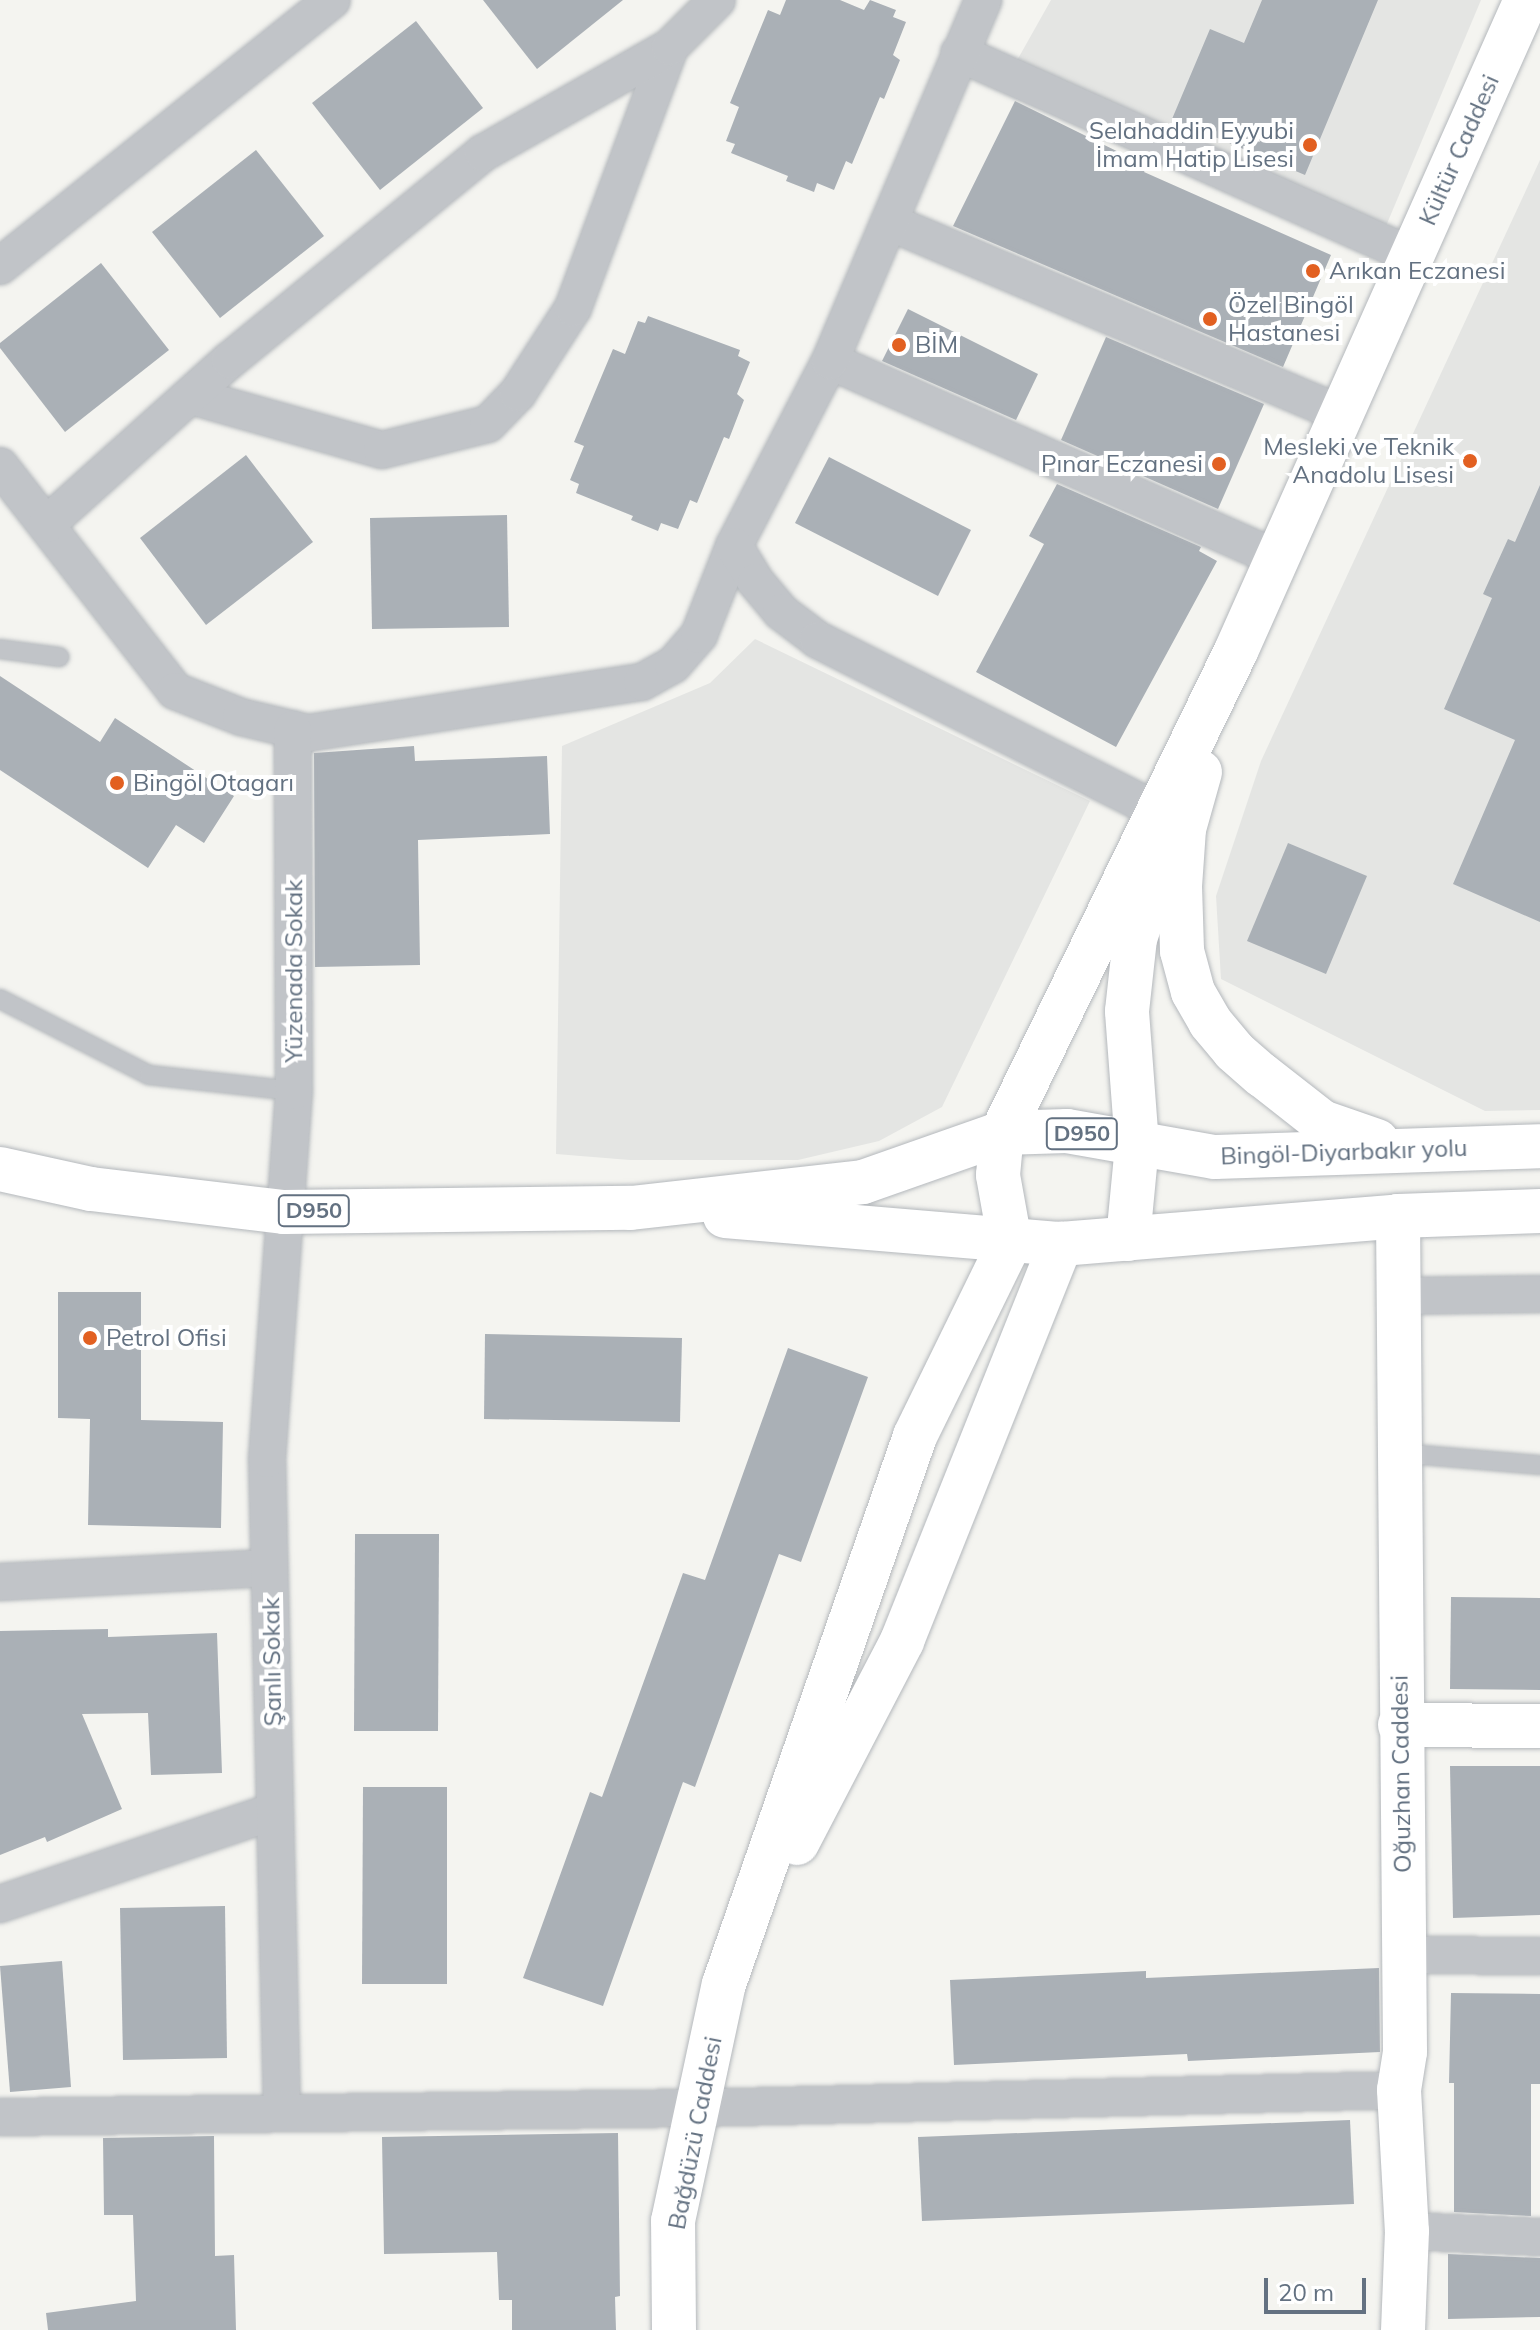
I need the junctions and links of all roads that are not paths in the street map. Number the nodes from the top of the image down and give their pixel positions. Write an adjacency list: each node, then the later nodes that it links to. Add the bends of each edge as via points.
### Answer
1 (332, 0): 9 (street)
2 (717, 0): 5 (street)
3 (983, 0): 6 (street)
4 (1526, 0): 8 (main road, Kültür Caddesi)
5 (670, 47): 11 (street, via 483,153); 11 (street, via 573,308 518,393 488,424 382,450)
6 (959, 53): 7 (street); 8 (street)
7 (889, 222): 10 (street); 12 (street)
8 (1412, 256): 12 (main road, Kültür Caddesi)
9 (0, 266)
10 (830, 361): 15 (street); 16 (street)
11 (191, 396): 14 (street)
12 (1341, 414): 16 (main road, Kültür Caddesi)
13 (0, 466): 14 (street)
14 (47, 524): 20 (street, via 175,691 241,717)
15 (734, 546): 20 (street, via 699,635 673,665 642,682 308,733); 21 (street, via 781,612 818,640)
16 (1277, 558): 18 (main road, Kültür Caddesi)
17 (0, 649): 19 (lane)
18 (1236, 651): 21 (main road); 25 (main road, via 1135,939 1127,1011); 27 (main road, via 1184,829 1182,951 1193,992 1234,1051 1322,1122)
19 (59, 657)
20 (293, 729): 23 (street, Yüzenada Sokak)
21 (1158, 811): 24 (main road)
22 (0, 999): 23 (lane, via 149,1075)
23 (294, 1091): 31 (street, Yüzenada Sokak)
24 (1002, 1133): 25 (main road, Bingöl-Diyarbakır yolu / D950, via 1067,1131); 29 (main road, Bingöl-Diyarbakır yolu / D950, via 863,1182); 34 (main road, via 998,1175)
25 (1137, 1145): 27 (main road, Bingöl-Diyarbakır yolu / D950, via 1215,1157); 33 (main road)
26 (1540, 1146): 27 (main road, Bingöl-Diyarbakır yolu / D950)
27 (1403, 1150)
28 (0, 1169): 31 (main road, Bingöl-Diyarbakır yolu / D950, via 91,1189)
29 (631, 1208): 31 (main road, Bingöl-Diyarbakır yolu / D950); 34 (main road, Bingöl-Diyarbakır yolu / D950)
30 (1540, 1211): 32 (main road, Bingöl-Diyarbakır yolu / D950)
31 (284, 1212): 40 (street, Şanlı Sokak, via 267,1459)
32 (1398, 1216): 33 (main road, Bingöl-Diyarbakır yolu / D950); 37 (main road, Oğuzhan Caddesi)
33 (1128, 1239): 35 (main road, Bingöl-Diyarbakır yolu / D950)
34 (1010, 1242): 35 (main road, Bingöl-Diyarbakır yolu / D950); 48 (main road, via 915,1436)
35 (1061, 1244): 48 (main road, via 902,1641)
36 (1540, 1294): 37 (street)
37 (1398, 1296): 38 (main road, Oğuzhan Caddesi)
38 (1399, 1453): 39 (lane); 42 (main road, Oğuzhan Caddesi)
39 (1540, 1465)
40 (269, 1568): 41 (street); 44 (street, Şanlı Sokak)
41 (0, 1582)
42 (1400, 1725): 43 (main road); 46 (main road, Oğuzhan Caddesi)
43 (1540, 1726)
44 (275, 1811): 45 (street); 51 (street, Şanlı Sokak)
45 (0, 1904)
46 (1404, 1955): 47 (street); 49 (main road, Oğuzhan Caddesi, via 1405,2052)
47 (1540, 1956)
48 (724, 1984): 50 (main road, Bağdüzü Caddesi)
49 (1399, 2090): 50 (street); 53 (main road, Oğuzhan Caddesi)
50 (699, 2108): 51 (street); 55 (main road, Bağdüzü Caddesi, via 673,2221)
51 (282, 2113): 52 (street)
52 (0, 2117)
53 (1407, 2231): 54 (street); 56 (main road, Oğuzhan Caddesi)
54 (1540, 2237)
55 (674, 2330)
56 (1403, 2330)

